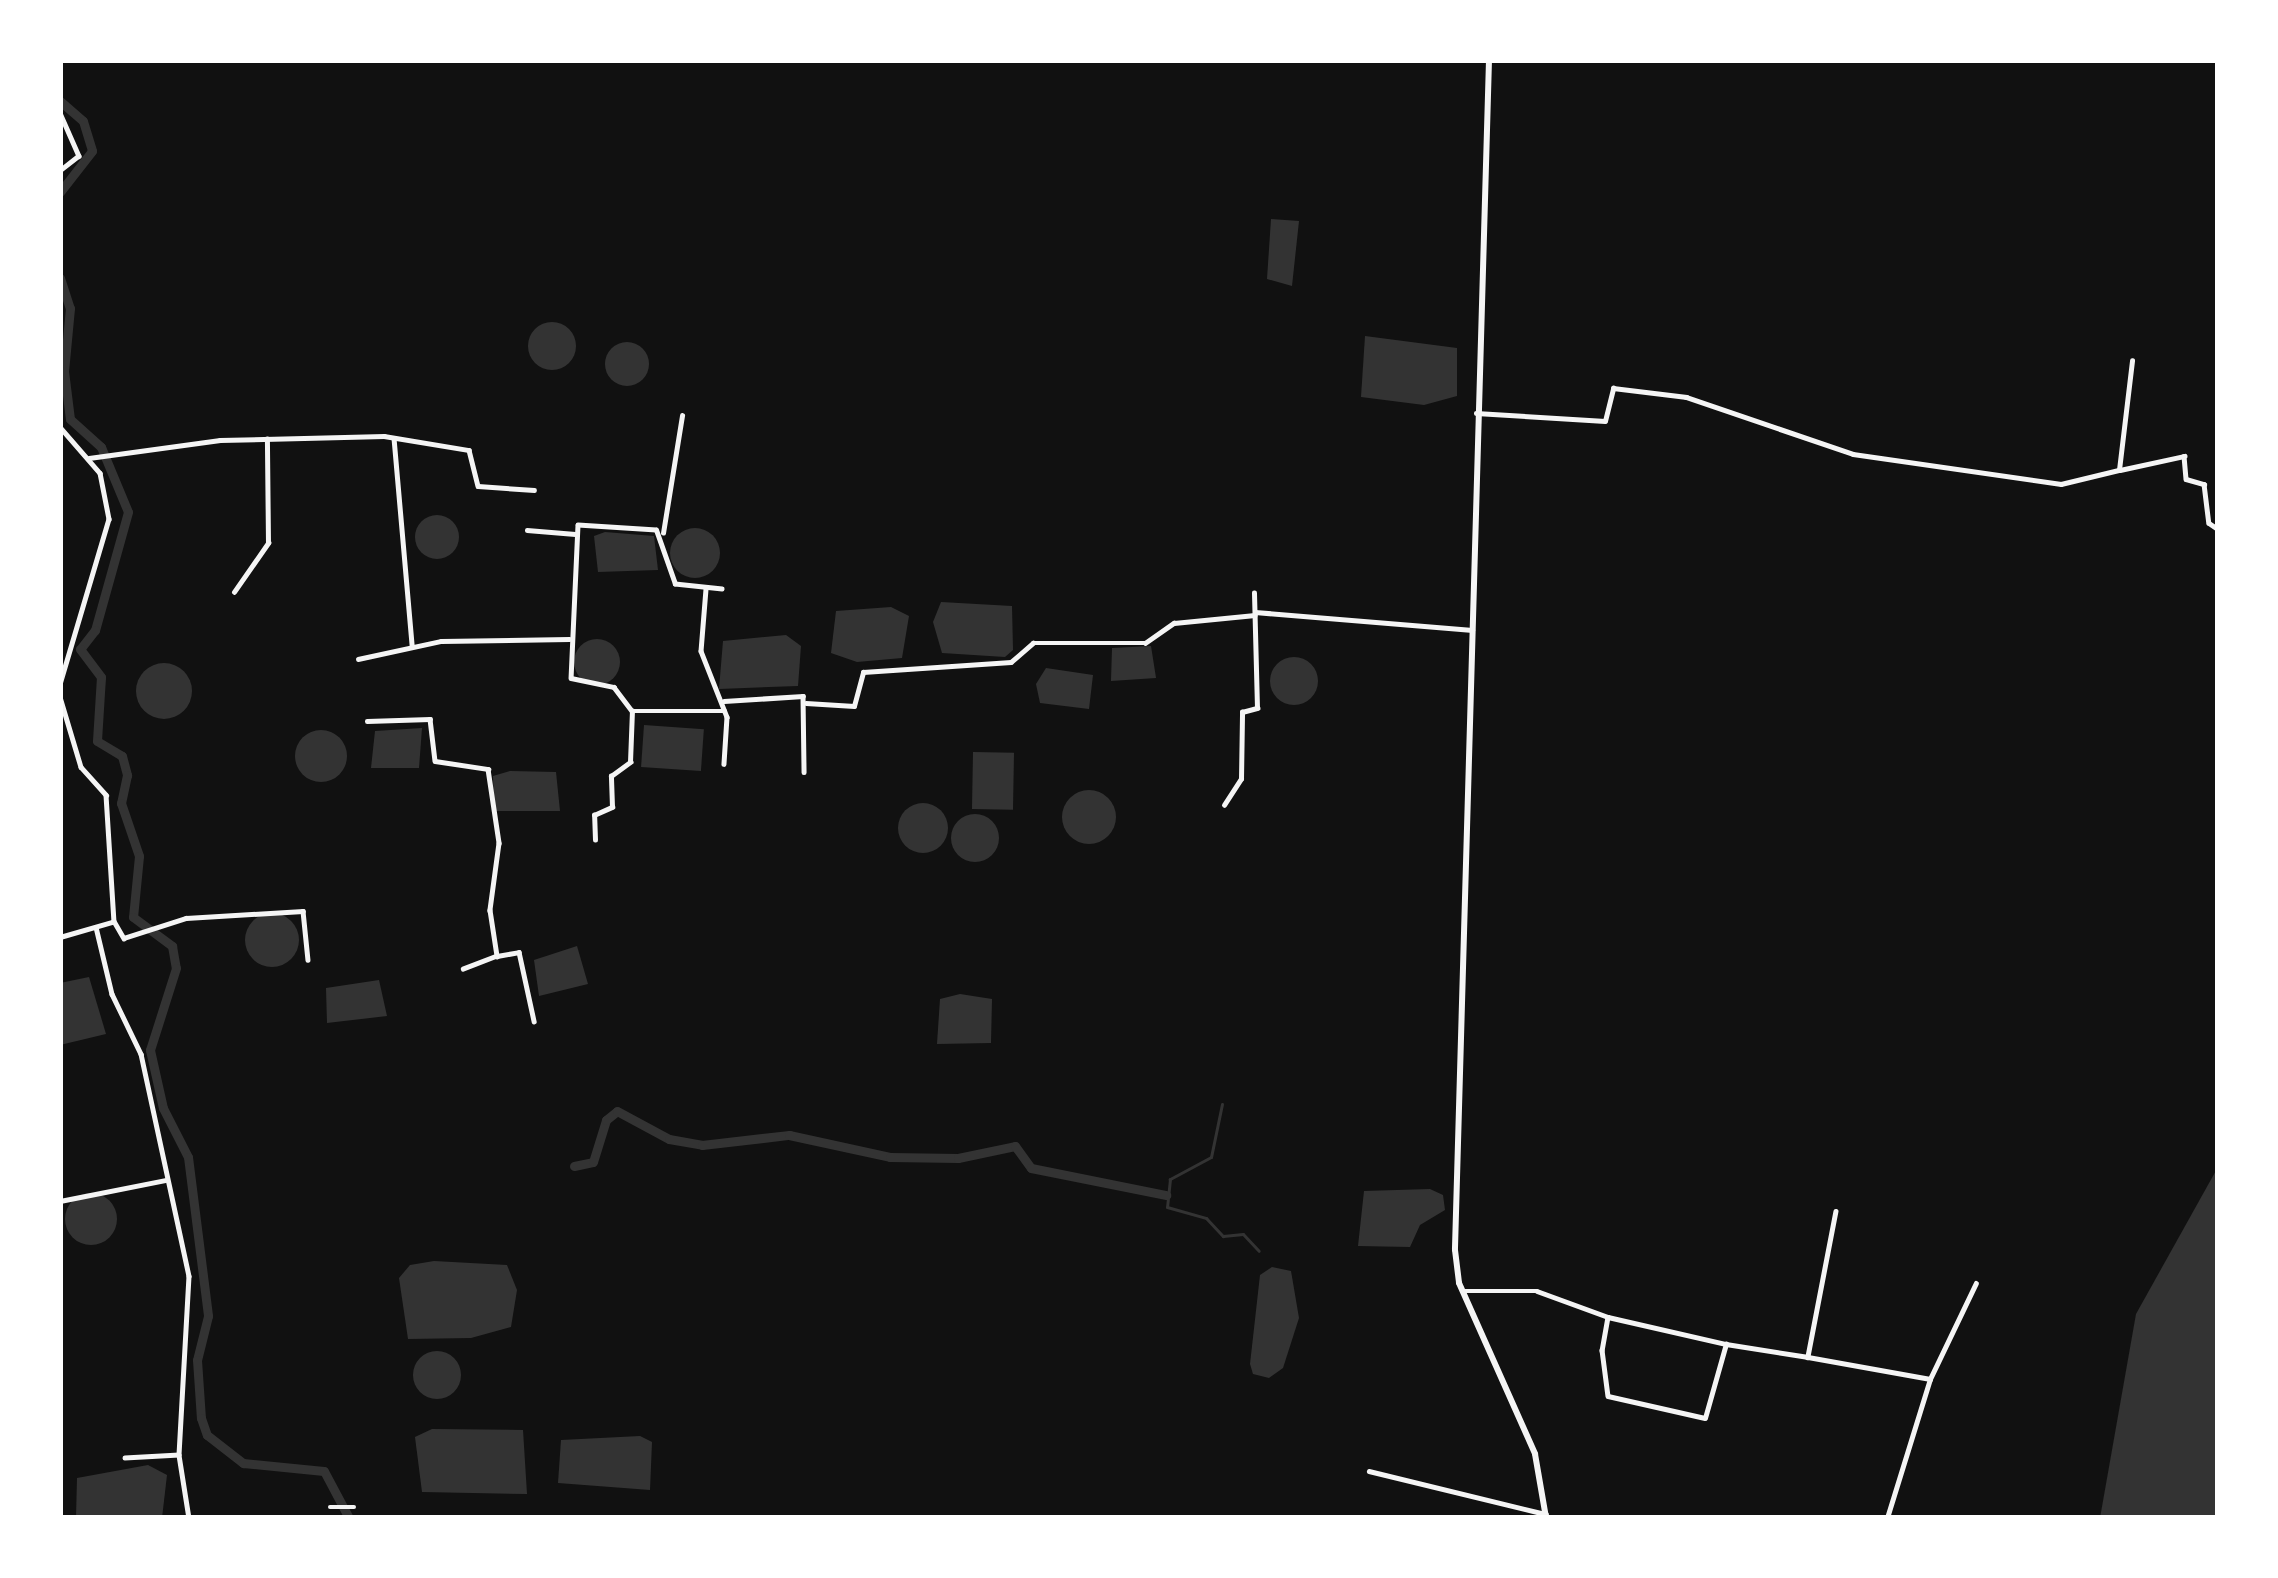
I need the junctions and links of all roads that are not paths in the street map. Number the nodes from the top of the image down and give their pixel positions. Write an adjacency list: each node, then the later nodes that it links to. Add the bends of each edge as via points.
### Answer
1 (1489, 60): 5 (main road)
2 (60, 113): 3 (street, via 80,156)
3 (60, 171)
4 (2132, 361): 11 (street)
5 (1475, 412): 11 (street, via 1605,421 1613,388 1686,397 1853,454 2061,484); 22 (main road)
6 (682, 416): 16 (street)
7 (60, 428): 10 (street)
8 (394, 438): 9 (street); 12 (street, via 469,450 478,487); 24 (street)
9 (267, 439): 10 (street); 19 (street, via 268,543)
10 (89, 458): 26 (street, via 109,519)
11 (2120, 470): 13 (street, via 2184,456 2186,479 2204,484 2209,523)
12 (534, 490)
13 (2218, 529)
14 (526, 530): 15 (street)
15 (577, 534): 16 (street, via 578,525); 23 (street)
16 (662, 534): 17 (street, via 675,584)
17 (706, 587): 18 (street); 28 (street, via 701,651)
18 (722, 589)
19 (234, 592)
20 (1254, 593): 21 (street)
21 (1255, 614): 22 (street); 29 (street, via 1174,623 1145,643 1033,644 1011,662 863,671 854,706); 35 (street, via 1257,708 1242,712 1241,779)
22 (1472, 630): 48 (main road, via 1455,1250)
23 (569, 639): 24 (street, via 526,634); 30 (street, via 571,678 614,686)
24 (412, 645): 25 (street, via 394,657)
25 (358, 658)
26 (60, 684)
27 (60, 697): 37 (street, via 81,767 106,795)
28 (722, 701): 29 (street, via 803,696); 31 (street)
29 (806, 703): 34 (street)
30 (632, 711): 31 (street); 36 (street, via 630,762 611,776 612,807 594,815)
31 (725, 711): 33 (street)
32 (367, 721): 40 (street, via 430,719 435,761 488,770 499,843 490,910)
33 (724, 764)
34 (803, 772)
35 (1225, 805)
36 (595, 839)
37 (114, 921): 38 (street); 41 (street, via 133,940 153,926 303,911)
38 (96, 927): 39 (street); 44 (street, via 112,994 141,1054)
39 (60, 937)
40 (497, 956): 42 (street); 43 (street, via 519,952)
41 (308, 960)
42 (463, 969)
43 (534, 1021)
44 (168, 1180): 45 (street); 53 (street, via 190,1298)
45 (60, 1201)
46 (1836, 1211): 51 (street)
47 (1976, 1283): 52 (street)
48 (1462, 1291): 49 (street, via 1538,1292); 58 (main road, via 1527,1433)
49 (1608, 1317): 50 (street); 50 (street, via 1608,1396 1705,1418)
50 (1726, 1344): 51 (street)
51 (1808, 1358): 52 (street)
52 (1930, 1379): 60 (street)
53 (179, 1455): 54 (street); 59 (street)
54 (124, 1458)
55 (1369, 1471): 58 (street)
56 (331, 1507): 57 (street)
57 (354, 1507)
58 (1546, 1516)
59 (189, 1518)
60 (1887, 1518)

